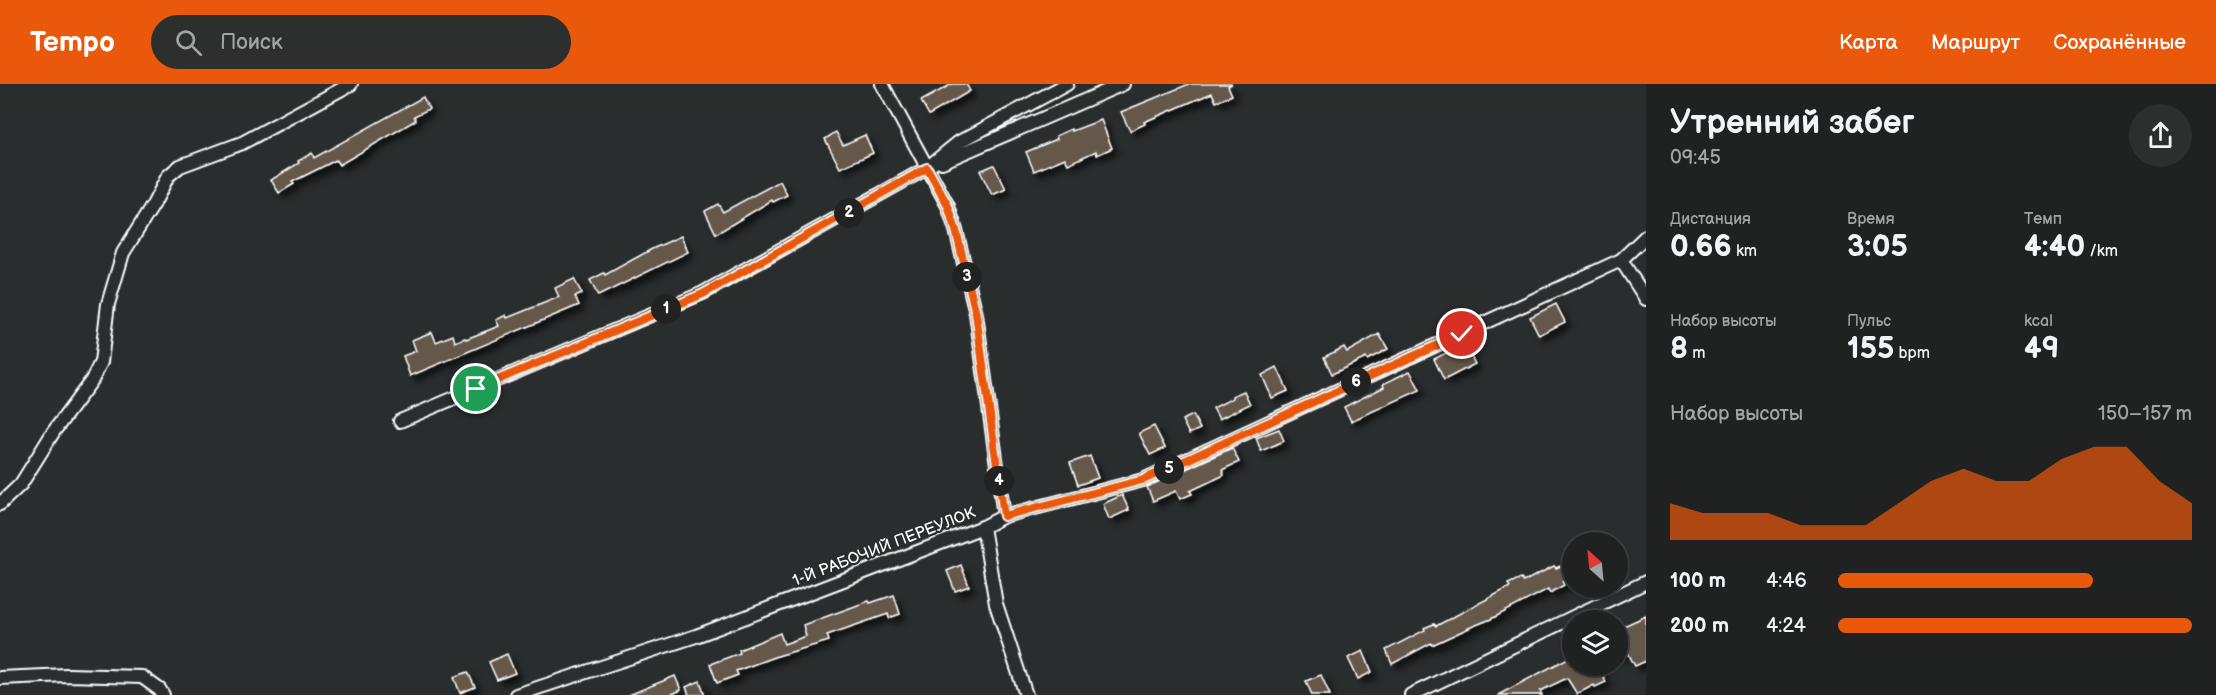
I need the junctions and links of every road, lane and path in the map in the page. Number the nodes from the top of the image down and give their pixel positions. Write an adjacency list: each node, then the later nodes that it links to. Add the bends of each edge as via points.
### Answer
1 (351, 84): 10 (street, via 242,143 180,166 168,176 123,253 108,304 101,362 92,380 21,484)
2 (882, 84): 5 (street)
3 (1068, 84): 5 (street, via 959,142)
4 (1123, 84): 5 (street)
5 (927, 168): 9 (street, via 703,294); 11 (street, via 951,214 976,314)
6 (1646, 236): 7 (street, 1-Й РАБОЧИЙ ПЕРЕУЛОК)
7 (1622, 260): 8 (street); 11 (street, 1-Й РАБОЧИЙ ПЕРЕУЛОК, via 1143,480)
8 (1646, 299)
9 (400, 421)
10 (0, 504)
11 (1004, 516): 12 (street, 1-Й РАБОЧИЙ ПЕРЕУЛОК)
12 (983, 527): 16 (street, 1-Й РАБОЧИЙ ПЕРЕУЛОК, via 696,636); 17 (street, via 996,604)
13 (1646, 582): 18 (street)
14 (0, 678): 15 (street, via 141,677)
15 (163, 695)
16 (516, 695)
17 (1026, 695)
18 (1411, 695)

